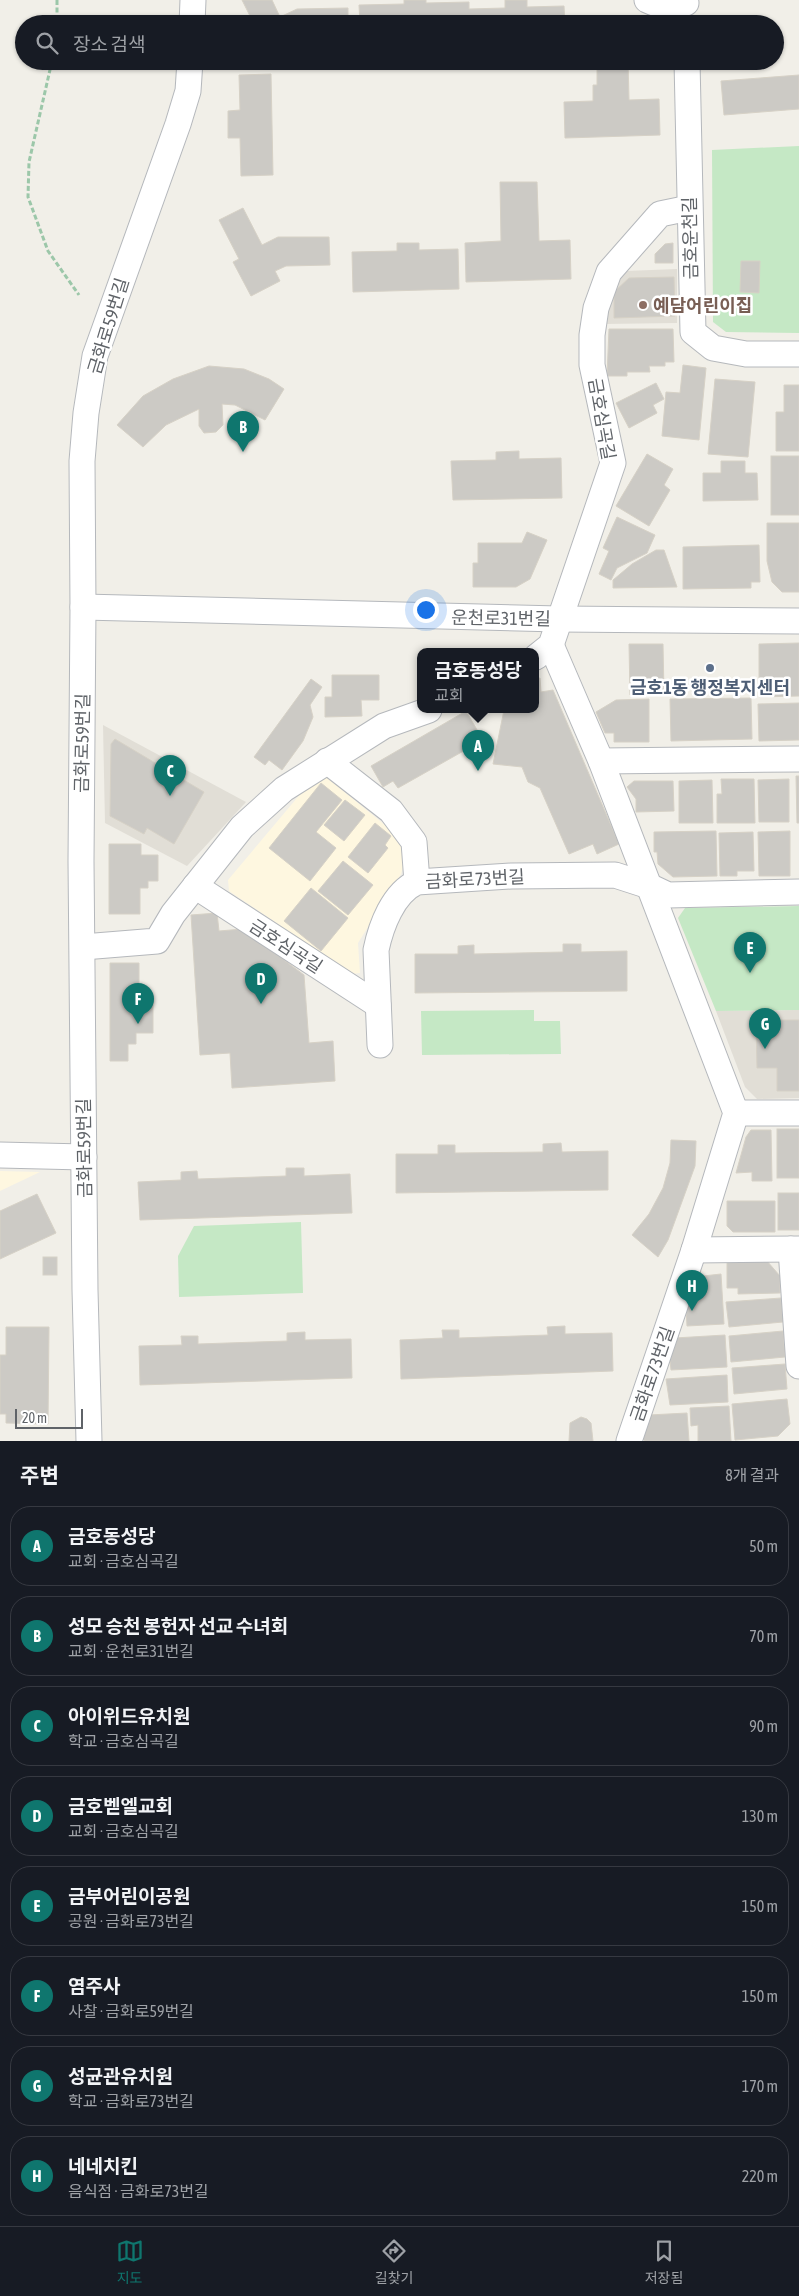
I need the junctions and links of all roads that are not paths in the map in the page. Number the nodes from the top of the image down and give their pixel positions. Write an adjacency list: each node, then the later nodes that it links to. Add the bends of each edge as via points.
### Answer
1 (193, 0): 4 (street)
2 (647, 0): 3 (street)
3 (686, 9)
4 (192, 15)
5 (189, 70): 9 (street, 금화로59번길, via 188,91 178,124 95,356 82,461)
6 (687, 70): 7 (street, 금호운천길)
7 (689, 208): 8 (street, 금호운천길, via 693,332 713,348 746,354); 10 (street, 금호심곡길, via 660,214 609,272 596,308 592,365 613,463)
8 (799, 354)
9 (83, 607): 10 (street, 운천로31번길); 21 (street, 금화로59번길)
10 (559, 619): 11 (street, 운천로31번길); 12 (street, 금호심곡길)
11 (799, 621)
12 (543, 651): 16 (street)
13 (421, 713): 15 (street, via 384,726)
14 (799, 759): 16 (street)
15 (327, 762): 17 (street, via 391,811 414,842); 18 (street, via 284,789 242,827)
16 (601, 762): 19 (street)
17 (418, 882): 19 (street, 금화로73번길, via 511,876 615,875); 22 (street, 금화로73번길, via 398,896 379,936 376,950)
18 (195, 886): 21 (street, via 157,941); 22 (street, 금호심곡길)
19 (650, 886): 20 (street, 금화로73번길, via 668,895); 24 (street)
20 (799, 892)
21 (82, 947): 27 (street, 금화로59번길)
22 (378, 1005): 23 (street, 금화로73번길)
23 (380, 1045)
24 (736, 1112): 25 (street); 29 (street, 금화로73번길)
25 (799, 1113)
26 (0, 1155): 27 (street)
27 (84, 1156): 31 (street, 금화로59번길)
28 (795, 1249): 29 (street); 30 (street)
29 (694, 1250): 32 (street, 금화로73번길)
30 (799, 1366)
31 (89, 1441)
32 (629, 1441)

